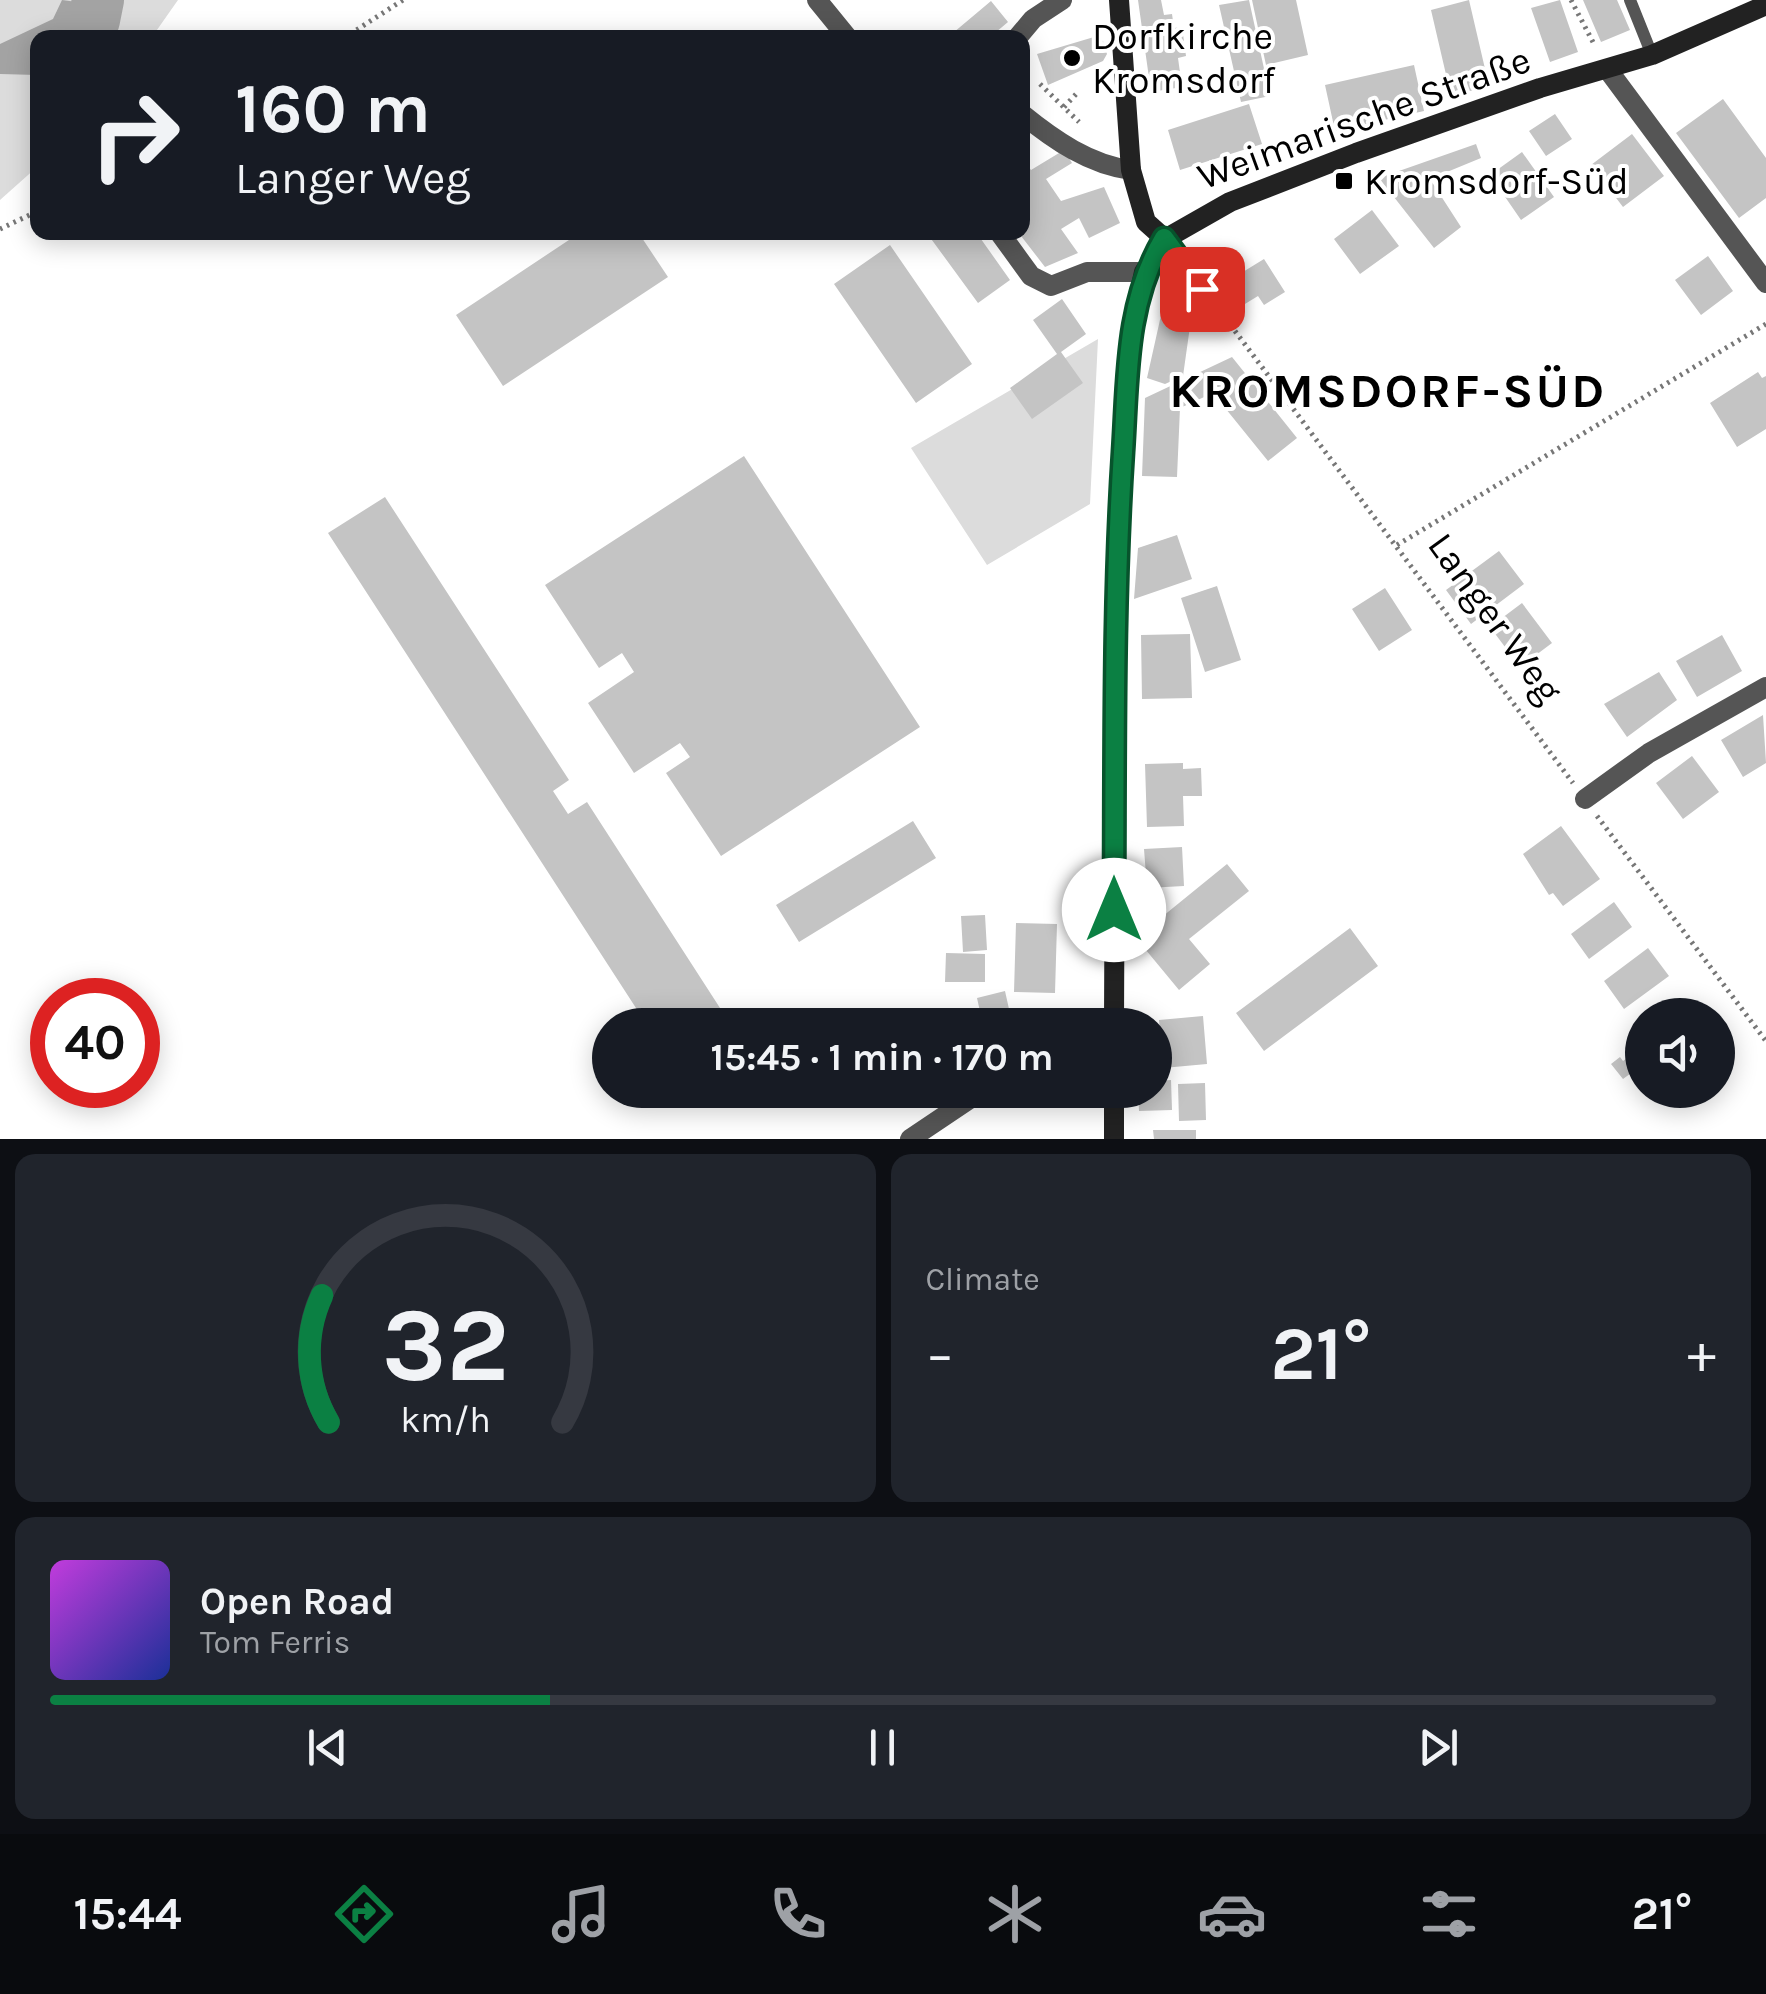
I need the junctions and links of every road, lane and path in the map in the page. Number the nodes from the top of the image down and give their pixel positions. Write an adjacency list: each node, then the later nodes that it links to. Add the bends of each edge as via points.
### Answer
1 (403, 0): 8 (path)
2 (817, 0): 9 (street)
3 (1062, 0): 10 (street)
4 (1118, 0): 16 (street)
5 (1571, 0): 12 (path)
6 (1630, 0): 11 (lane)
7 (1766, 4): 11 (street, Weimarische Straße)
8 (356, 30)
9 (841, 30)
10 (1024, 30)
11 (1652, 54): 12 (street, Weimarische Straße)
12 (1608, 70): 19 (street, Weimarische Straße, via 1356,152 1230,202); 22 (street)
13 (1078, 92): 14 (path)
14 (1064, 107)
15 (1030, 120): 16 (street, via 1106,167)
16 (1131, 170): 19 (street, via 1146,222)
17 (30, 215): 18 (path)
18 (0, 228)
19 (1164, 238): 21 (street); 23 (street)
20 (1005, 240): 21 (street, via 1030,276 1051,286 1088,272)
21 (1144, 272): 28 (street, via 1132,326 1116,564)
22 (1766, 283)
23 (1202, 289): 25 (path, Langer Weg)
24 (1766, 324): 25 (path)
25 (1397, 545): 27 (path, Langer Weg)
26 (1766, 688): 27 (street, via 1649,752)
27 (1585, 799): 29 (path, Langer Weg)
28 (1114, 1008)
29 (1766, 1042)
30 (956, 1108): 32 (street)
31 (1114, 1108): 33 (street)
32 (910, 1139)
33 (1114, 1139)

